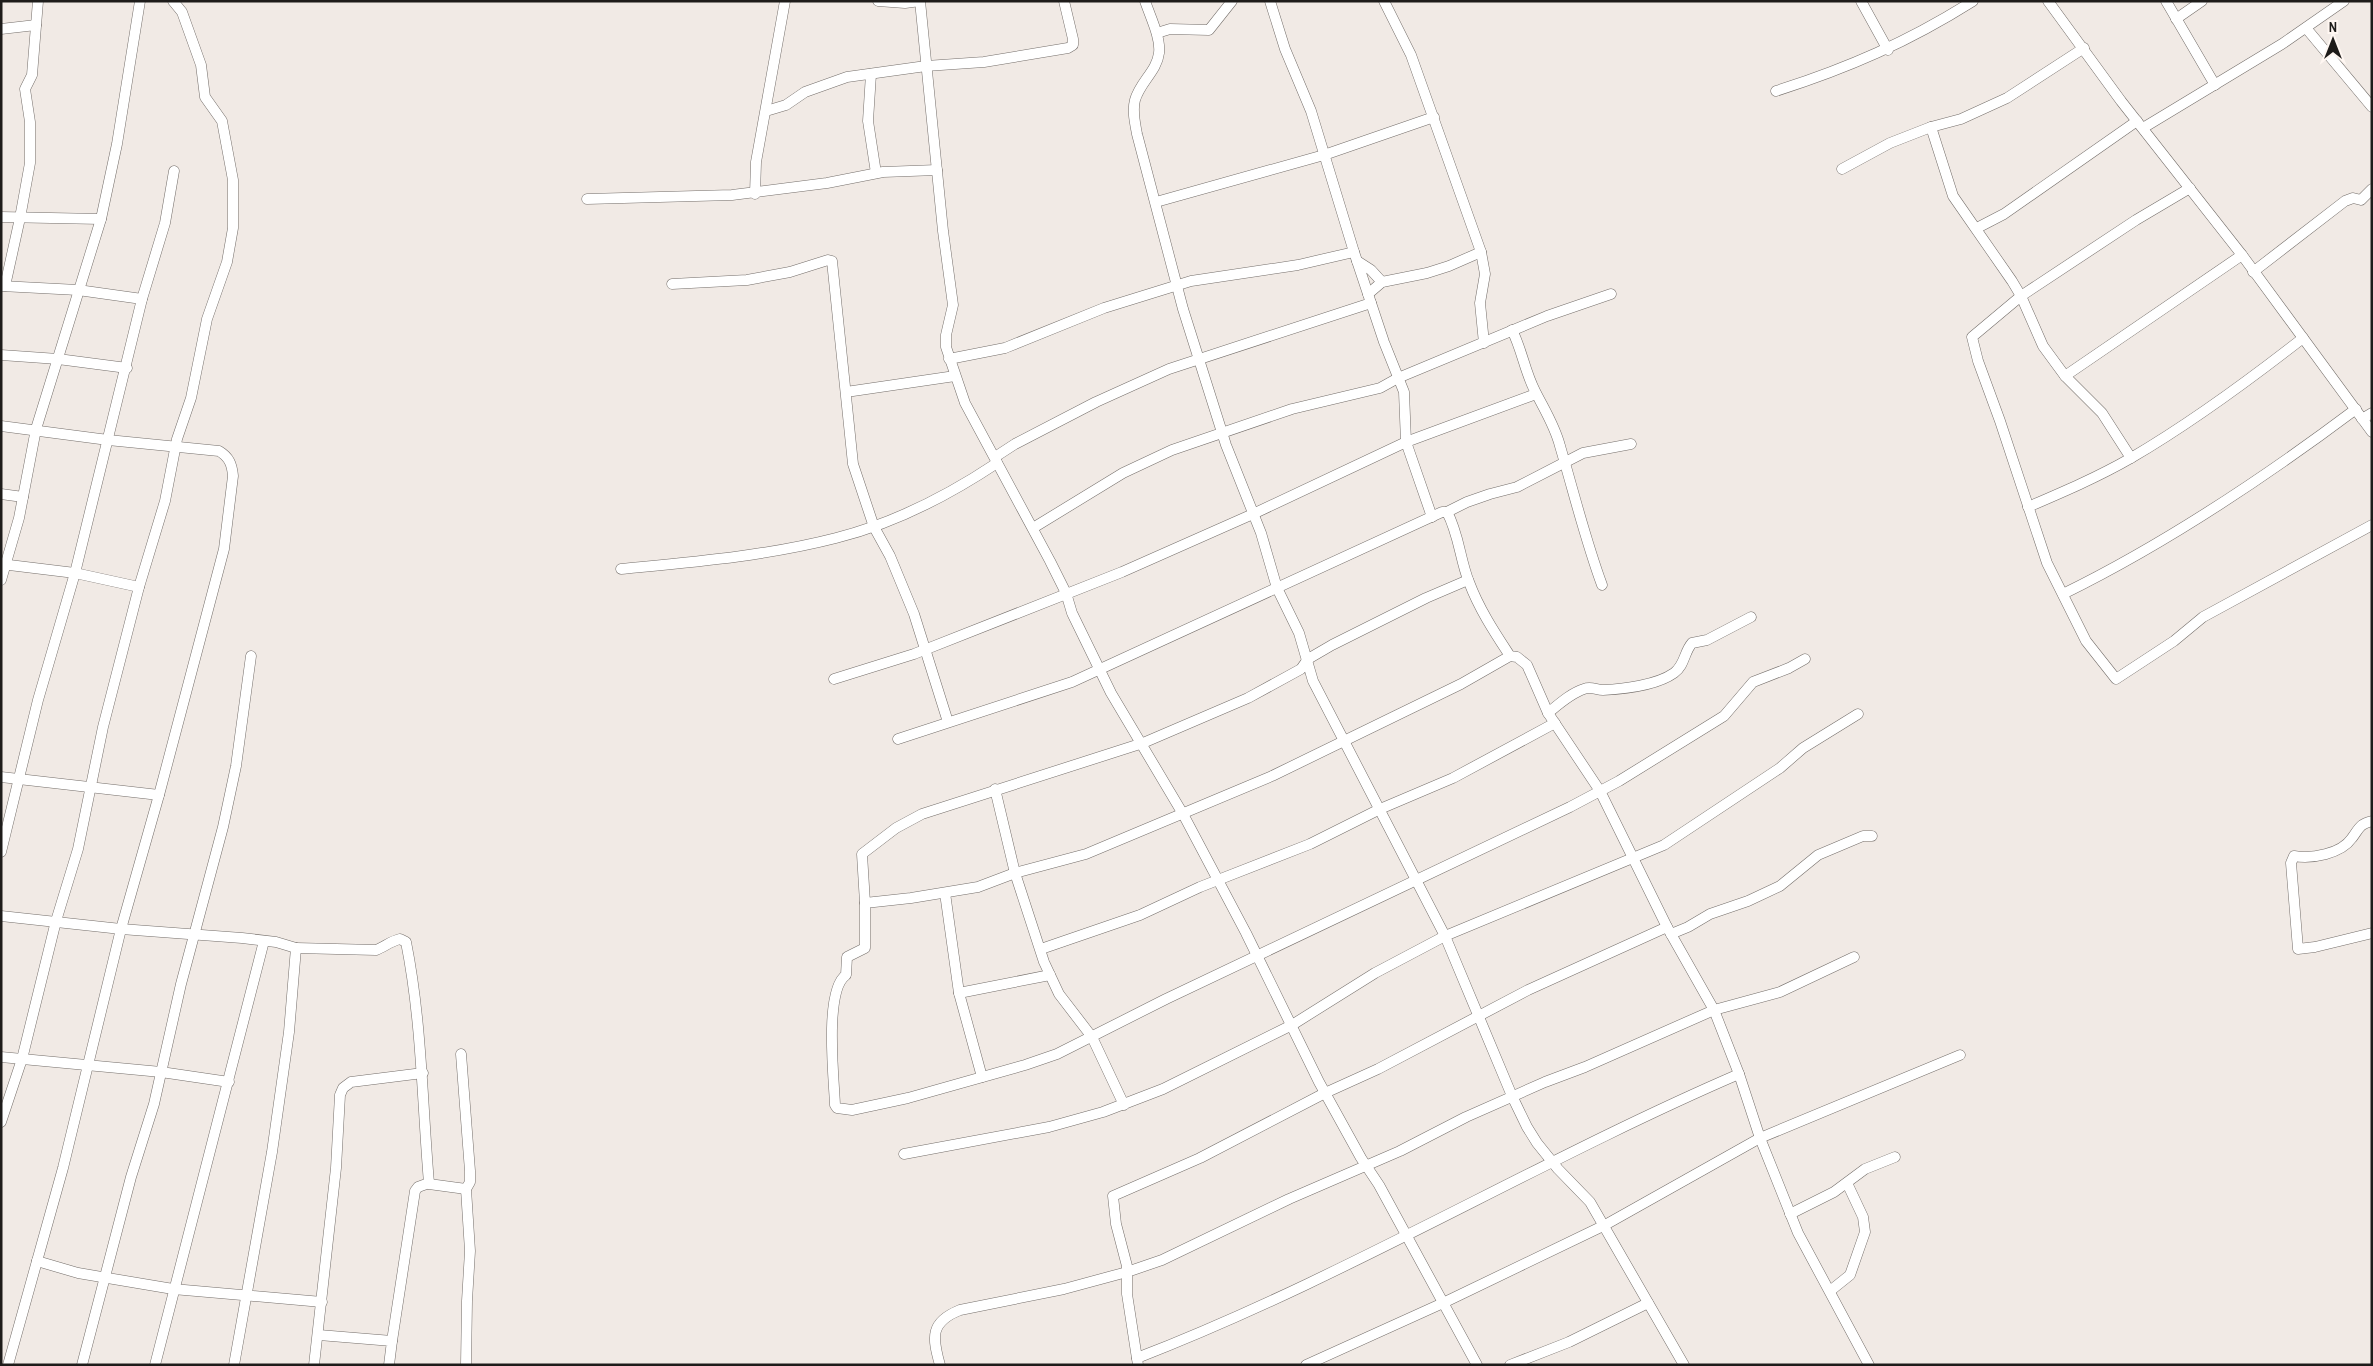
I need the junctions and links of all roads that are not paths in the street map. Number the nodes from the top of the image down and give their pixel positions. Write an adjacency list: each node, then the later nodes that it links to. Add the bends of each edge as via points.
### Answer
1 (38, 1): 20 (street)
2 (140, 1): 47 (street, via 117,144)
3 (173, 1): 85 (street, via 182,12 201,65 206,97 222,121 233,180 234,217 226,262 207,319)
4 (785, 1): 31 (street)
5 (878, 1): 17 (street)
6 (920, 1): 17 (street); 26 (street)
7 (1064, 1): 26 (street, via 1073,39 1073,45 1068,48 984,62)
8 (1145, 1): 23 (street)
9 (1232, 1): 23 (street, via 1209,30)
10 (1270, 1): 35 (street)
11 (1384, 1): 32 (street, via 1411,55)
12 (1861, 1): 25 (street)
13 (1973, 1): 25 (street)
14 (2166, 1): 19 (street)
15 (2202, 1): 19 (street)
16 (2344, 1): 21 (street)
17 (898, 2)
18 (2050, 2): 24 (street)
19 (2176, 19): 28 (street)
20 (36, 25): 22 (street); 46 (street, via 32,75 25,89 30,106 30,150)
21 (2306, 28): 28 (street); 30 (street)
22 (1, 29)
23 (1157, 33): 44 (street, via 1157,63 1135,100 1133,116)
24 (2084, 48): 33 (street); 34 (street, via 2007,98 1961,119)
25 (1888, 50): 29 (street)
26 (926, 66): 27 (street); 37 (street)
27 (870, 74): 31 (street, via 828,83 798,95 786,105); 39 (street, via 868,121)
28 (2214, 85): 33 (street)
29 (1776, 91)
30 (2372, 107)
31 (766, 110): 42 (street, via 756,162)
32 (1434, 118): 35 (street); 49 (street)
33 (2140, 125): 40 (street); 48 (street, via 2004,214)
34 (1931, 127): 36 (street, via 1890,143); 48 (street, via 1954,196)
35 (1324, 155): 44 (street); 51 (street)
36 (1842, 169)
37 (937, 170): 39 (street); 68 (street, via 953,305 946,335)
38 (174, 171): 61 (street, via 165,223)
39 (876, 173): 42 (street)
40 (2190, 188): 50 (street); 59 (street)
41 (2372, 189): 52 (street, via 2361,200 2345,201)
42 (755, 194): 43 (street)
43 (587, 199)
44 (1156, 202): 56 (street)
45 (1, 217): 46 (street)
46 (20, 218): 47 (street); 55 (street)
47 (101, 219): 57 (street)
48 (1977, 228): 59 (street)
49 (1481, 252): 53 (street, via 1434,271); 64 (street, via 1485,274 1480,303)
50 (2242, 255): 52 (street); 71 (street)
51 (1355, 256): 53 (street); 56 (street, via 1191,281); 60 (street)
52 (2253, 272): 63 (street)
53 (1382, 282): 60 (street)
54 (672, 284): 73 (street, via 747,280 831,260)
55 (3, 286): 57 (street)
56 (1177, 286): 67 (street); 68 (street, via 1104,308 1005,348)
57 (78, 290): 61 (street); 66 (street)
58 (1612, 294): 62 (street)
59 (2021, 296): 71 (street, via 2037,336); 91 (street, via 1976,332 1972,342)
60 (1370, 298): 67 (street); 72 (street)
61 (142, 299): 69 (street)
62 (1512, 330): 64 (street); 74 (street)
63 (2303, 338): 75 (street); 86 (street, via 2220,401)
64 (1484, 343): 72 (street)
65 (1, 354): 66 (street)
66 (58, 358): 69 (street); 79 (street)
67 (1199, 358): 80 (street); 87 (street, via 1096,402 1029,436)
68 (949, 360): 70 (street)
69 (127, 368): 82 (street)
70 (955, 376): 73 (street); 87 (street, via 978,429)
71 (2065, 376): 86 (street, via 2102,413)
72 (1398, 378): 80 (street, via 1366,393 1300,407); 83 (street, via 1404,392)
73 (846, 392): 96 (street, via 853,464)
74 (1536, 394): 83 (street); 88 (street, via 1546,410)
75 (2356, 409): 77 (street); 107 (street, via 2244,489 2112,570)
76 (2372, 413): 77 (street)
77 (2362, 419): 81 (street)
78 (1, 426): 79 (street)
79 (36, 429): 82 (street); 90 (street)
80 (1222, 432): 93 (street); 97 (street, via 1172,450 1123,473)
81 (2372, 432)
82 (108, 440): 85 (street); 100 (street)
83 (1406, 442): 93 (street); 94 (street)
84 (1631, 444): 88 (street, via 1583,453)
85 (177, 447): 104 (street, via 165,501); 128 (street, via 219,451 227,456 233,476 224,549)
86 (2131, 458): 91 (street)
87 (996, 460): 96 (street, via 959,486); 97 (street)
88 (1564, 462): 92 (street, via 1517,487 1467,502); 103 (street)
89 (1, 494): 90 (street)
90 (23, 497): 98 (street)
91 (2028, 506): 107 (street, via 2047,563)
92 (1447, 512): 94 (street); 102 (street)
93 (1253, 514): 105 (street); 106 (street, via 1152,560)
94 (1432, 517): 105 (street)
95 (2372, 525): 107 (street, via 2203,617 2116,679 2086,641)
96 (874, 527): 99 (street, via 797,547); 109 (street, via 900,578)
97 (1033, 528): 106 (street)
98 (4, 564): 100 (street); 101 (street)
99 (621, 569)
100 (75, 573): 104 (street); 124 (street)
101 (1, 580)
102 (1468, 580): 111 (street); 112 (street, via 1395,613)
103 (1602, 585)
104 (139, 587): 125 (street)
105 (1277, 588): 112 (street); 114 (street)
106 (1066, 593): 109 (street); 114 (street, via 1072,613)
107 (2063, 594)
108 (1751, 617): 116 (street, via 1707,640 1692,643 1684,662 1664,679 1601,690 1590,687)
109 (926, 649): 115 (street); 118 (street)
110 (251, 656): 145 (street, via 236,766)
111 (1510, 656): 116 (street, via 1527,665); 121 (street, via 1461,684)
112 (1308, 659): 121 (street, via 1314,681); 122 (street, via 1301,668 1248,698)
113 (1805, 659): 127 (street, via 1753,682 1724,716)
114 (1101, 669): 118 (street); 122 (street, via 1111,693)
115 (834, 679)
116 (1548, 712): 119 (street)
117 (1858, 714): 134 (street, via 1803,748 1780,768 1682,834)
118 (948, 722): 120 (street)
119 (1555, 723): 127 (street); 129 (street, via 1453,778)
120 (898, 739)
121 (1344, 740): 129 (street); 130 (street)
122 (1143, 744): 126 (street); 130 (street)
123 (1, 777): 124 (street)
124 (18, 778): 125 (street); 133 (street)
125 (91, 786): 128 (street); 141 (street, via 78,849)
126 (995, 789): 135 (street); 139 (street, via 922,814 865,851 862,858)
127 (1600, 791): 134 (street); 137 (street)
128 (159, 795): 142 (street)
129 (1380, 809): 136 (street, via 1310,844); 137 (street)
130 (1184, 814): 135 (street, via 1086,854); 136 (street)
131 (2372, 821): 144 (street, via 2357,828 2343,847 2326,854 2294,856 2291,863 2298,949)
132 (1872, 836): 143 (street, via 1863,836 1818,855 1780,886 1748,901 1710,914 1688,928)
133 (1, 852)
134 (1632, 858): 143 (street); 146 (street)
135 (1015, 873): 138 (street, via 978,887); 149 (street)
136 (1218, 880): 149 (street, via 1140,915); 150 (street)
137 (1416, 881): 146 (street); 150 (street)
138 (945, 893): 139 (street); 153 (street)
139 (865, 903): 166 (street, via 865,948 847,956 846,975 838,982 834,997 832,1041 837,1108 852,1110)
140 (1, 916): 141 (street)
141 (56, 921): 142 (street); 161 (street)
142 (121, 929): 145 (street); 162 (street)
143 (1669, 930): 154 (street); 155 (street, via 1568,971)
144 (2372, 933)
145 (194, 934): 147 (street); 163 (street)
146 (1445, 936): 155 (street); 156 (street, via 1375,973)
147 (264, 941): 148 (street); 167 (street)
148 (296, 948): 164 (street, via 376,950 393,940 404,940 410,961); 188 (street, via 296,976 282,1089)
149 (1041, 950): 152 (street)
150 (1257, 956): 156 (street); 157 (street)
151 (1854, 957): 154 (street, via 1780,992)
152 (1050, 975): 153 (street); 157 (street, via 1059,994)
153 (959, 993): 166 (street)
154 (1714, 1010): 165 (street); 169 (street)
155 (1479, 1016): 168 (street); 169 (street)
156 (1292, 1025): 168 (street); 170 (street)
157 (1092, 1037): 166 (street, via 1047,1058); 170 (street)
158 (461, 1054): 179 (street, via 470,1171)
159 (1960, 1055): 172 (street)
160 (1, 1057): 161 (street)
161 (22, 1059): 162 (street); 171 (street)
162 (88, 1064): 163 (street); 183 (street)
163 (161, 1072): 167 (street); 185 (street)
164 (423, 1073): 177 (street); 189 (street, via 350,1082 343,1088)
165 (1739, 1074): 172 (street); 175 (street)
166 (982, 1077)
167 (229, 1082): 186 (street)
168 (1325, 1093): 176 (street); 184 (street, via 1200,1158 1113,1196)
169 (1512, 1096): 175 (street, via 1537,1143); 176 (street)
170 (1124, 1105): 173 (street, via 1049,1127)
171 (1, 1122)
172 (1760, 1138): 180 (street); 181 (street)
173 (904, 1154)
174 (1895, 1157): 178 (street, via 1865,1170)
175 (1552, 1160): 181 (street, via 1590,1202); 182 (street)
176 (1365, 1165): 182 (street); 184 (street, via 1184,1250)
177 (429, 1184): 179 (street); 193 (street, via 415,1191)
178 (1847, 1184): 180 (street); 187 (street, via 1864,1217 1865,1232 1853,1270)
179 (466, 1189): 201 (street, via 470,1251)
180 (1790, 1214): 187 (street)
181 (1605, 1225): 190 (street); 191 (street)
182 (1405, 1235): 190 (street); 194 (street, via 1242,1316)
183 (37, 1261): 185 (street); 195 (street)
184 (1128, 1272): 194 (street, via 1127,1294); 202 (street, via 948,1315 935,1330)
185 (105, 1276): 186 (street); 196 (street)
186 (173, 1289): 188 (street); 197 (street)
187 (1830, 1291): 207 (street)
188 (248, 1296): 189 (street); 198 (street)
189 (322, 1302): 192 (street)
190 (1443, 1303): 203 (street); 204 (street)
191 (1648, 1303): 205 (street, via 1569,1342); 206 (street)
192 (319, 1335): 193 (street); 199 (street)
193 (392, 1341): 200 (street)
194 (1137, 1361)
195 (8, 1365)
196 (82, 1365)
197 (154, 1365)
198 (234, 1365)
199 (314, 1365)
200 (389, 1365)
201 (466, 1365)
202 (940, 1365)
203 (1306, 1365)
204 (1477, 1365)
205 (1510, 1365)
206 (1684, 1365)
207 (1869, 1365)

